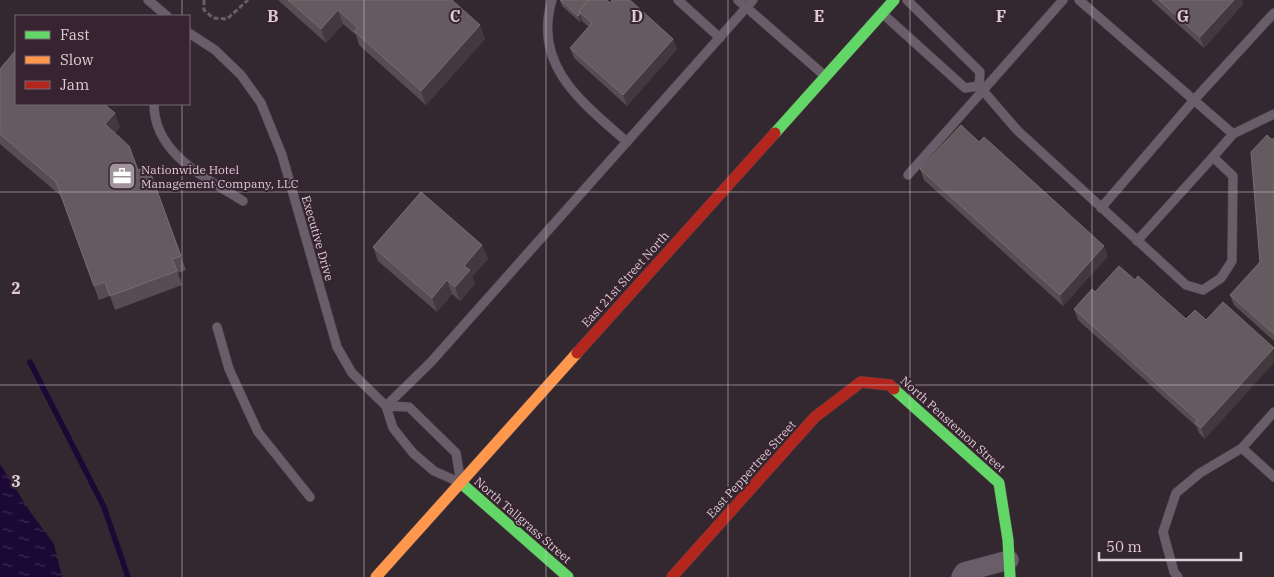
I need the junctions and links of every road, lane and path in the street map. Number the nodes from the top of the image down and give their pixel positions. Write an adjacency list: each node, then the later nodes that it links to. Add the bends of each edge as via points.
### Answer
1 (148, 0): 15 (lane)
2 (204, 0): 3 (path, via 204,10 213,18 227,19)
3 (248, 0)
4 (552, 0): 24 (lane, via 548,31 551,58 561,77)
5 (678, 0): 17 (lane)
6 (738, 0): 12 (lane)
7 (753, 0): 12 (lane)
8 (894, 0): 13 (main road, East 21st Street North)
9 (907, 0): 19 (lane, via 980,72)
10 (1063, 0): 19 (lane)
11 (1079, 0): 20 (lane)
12 (747, 7): 17 (lane); 18 (lane)
13 (883, 13): 18 (main road, East 21st Street North); 19 (lane, via 965,88)
14 (1274, 13): 20 (lane)
15 (166, 15)
16 (190, 34): 32 (lane, Executive Drive, via 215,50 235,69 261,103 282,155 337,347 352,373)
17 (720, 38): 24 (lane)
18 (825, 76): 36 (main road, East 21st Street North)
19 (981, 89): 26 (lane); 28 (lane, via 1017,130)
20 (1194, 100): 23 (lane); 28 (lane)
21 (154, 105): 27 (lane, via 159,133 181,161)
22 (1274, 114): 23 (lane)
23 (1233, 134): 25 (lane)
24 (627, 142): 32 (lane, via 431,362)
25 (1213, 157): 29 (lane); 29 (lane, via 1233,176 1232,261 1221,278 1203,290 1186,285)
26 (908, 175)
27 (243, 201)
28 (1101, 208): 29 (lane)
29 (1137, 241)
30 (217, 327): 37 (lane, via 233,378 258,432)
31 (856, 385): 38 (main road, North Penstemon Street, via 861,382 890,385 999,483); 41 (main road, East Peppertree Street, via 815,417)
32 (386, 406): 36 (lane, Executive Drive, via 393,428 413,453 434,471); 36 (lane, via 409,407 456,453)
33 (1274, 412): 34 (lane)
34 (1242, 448): 35 (lane); 43 (lane, via 1200,473 1176,493 1163,532)
35 (1274, 476)
36 (461, 483): 39 (main road, East 21st Street North); 40 (main road, North Tallgrass Street)
37 (310, 497)
38 (1010, 569): 42 (street, via 964,572)
39 (376, 577)
40 (568, 577)
41 (672, 577)
42 (961, 577)
43 (1178, 577)

